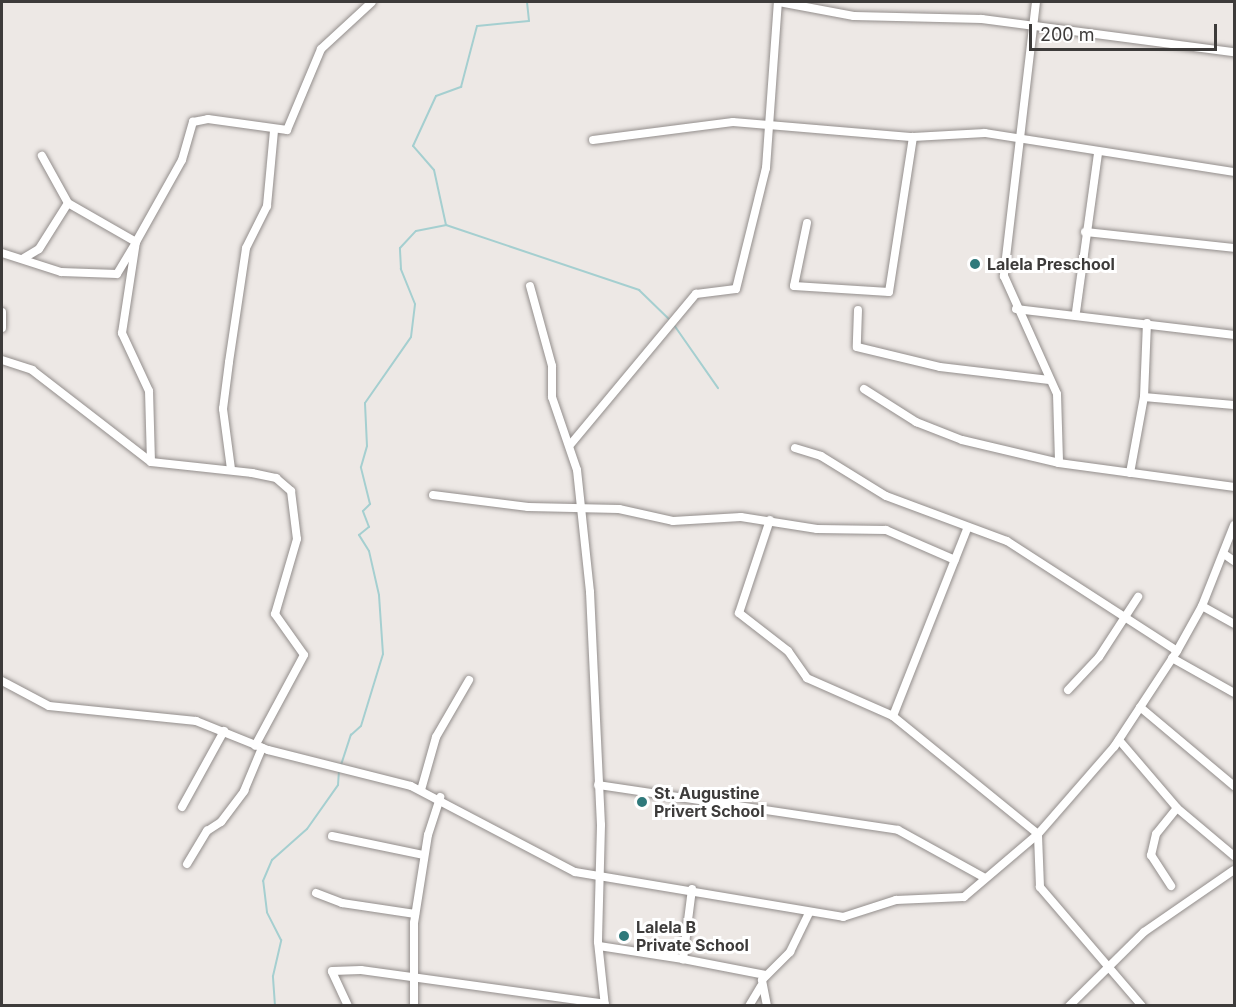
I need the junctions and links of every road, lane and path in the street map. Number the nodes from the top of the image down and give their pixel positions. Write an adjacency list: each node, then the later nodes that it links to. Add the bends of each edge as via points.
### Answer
1 (372, 2): 7 (street, via 321,49 298,93 293,124)
2 (778, 2): 4 (street, via 876,18); 6 (street)
3 (1036, 2): 4 (street)
4 (1034, 26): 5 (street); 9 (street)
5 (1234, 52)
6 (771, 125): 8 (street); 10 (street, via 733,122); 34 (street, via 760,201 736,289 696,294)
7 (274, 130): 17 (street, via 208,119 193,122 182,160); 38 (street, via 267,206 246,248 223,409)
8 (914, 137): 9 (street, via 985,134); 15 (street, via 889,292 794,286)
9 (1018, 139): 11 (street); 22 (street, via 1004,267)
10 (593, 140)
11 (1098, 153): 13 (street); 16 (street)
12 (42, 156): 14 (street)
13 (1234, 172)
14 (68, 203): 17 (street); 20 (street, via 39,249)
15 (807, 223)
16 (1085, 232): 18 (street); 25 (street)
17 (136, 242): 20 (street, via 117,274 62,272); 36 (street, via 122,333 149,391)
18 (1234, 248)
19 (2, 253): 20 (street)
20 (24, 258)
21 (530, 286): 34 (street, via 552,366 552,397)
22 (1016, 309): 25 (street); 30 (street)
23 (858, 310): 30 (street, via 857,347 940,367)
24 (2, 312): 27 (street)
25 (1076, 312): 26 (street)
26 (1147, 323): 28 (street); 32 (street)
27 (2, 328)
28 (1234, 335)
29 (2, 360): 36 (street, via 32,370)
30 (1049, 380): 37 (street, via 1060,414)
31 (864, 389): 37 (street, via 916,422 962,440)
32 (1144, 396): 33 (street); 39 (street)
33 (1234, 405)
34 (570, 445): 42 (street)
35 (795, 448): 45 (street, via 821,456 886,496)
36 (151, 462): 38 (street)
37 (1059, 463): 39 (street)
38 (231, 469): 62 (street, via 286,484 299,526 275,614 304,655)
39 (1130, 473): 40 (street)
40 (1234, 487)
41 (433, 495): 42 (street)
42 (581, 509): 43 (street, via 619,509 673,521); 63 (street)
43 (770, 520): 47 (street, via 818,530 895,532); 59 (street, via 740,613 788,651 807,678)
44 (1234, 525): 46 (street)
45 (967, 528): 47 (street); 51 (street, via 1007,541 1086,596)
46 (1224, 554): 48 (street); 50 (street)
47 (955, 560): 59 (street)
48 (1234, 561)
49 (1138, 597): 51 (street)
50 (1202, 606): 52 (street); 53 (street)
51 (1128, 617): 53 (street); 56 (street)
52 (1234, 624)
53 (1174, 655): 57 (street); 58 (street)
54 (470, 680): 65 (street, via 436,737)
55 (2, 681): 60 (street, via 49,706 182,718)
56 (1068, 690)
57 (1234, 693)
58 (1140, 707): 61 (street); 64 (street)
59 (893, 716): 69 (street)
60 (224, 731): 62 (street); 67 (street)
61 (1119, 740): 68 (street); 69 (street)
62 (258, 747): 65 (street); 73 (street, via 244,791 207,831)
63 (598, 785): 75 (street); 76 (street, via 898,831)
64 (1234, 786)
65 (421, 790): 66 (street)
66 (440, 797): 71 (street); 75 (street, via 566,868)
67 (182, 807)
68 (1177, 808): 72 (street); 77 (street, via 1156,834 1151,855)
69 (1038, 834): 76 (street); 84 (street, via 1040,887 1097,957)
70 (332, 836): 71 (street)
71 (424, 855): 81 (street)
72 (1234, 856)
73 (187, 864)
74 (1234, 870): 84 (street, via 1167,913)
75 (602, 873): 78 (street); 82 (street)
76 (983, 877): 80 (street, via 956,900 896,900 843,917)
77 (1171, 886)
78 (692, 889): 80 (street); 83 (street)
79 (316, 893): 81 (street, via 342,903)
80 (808, 913): 85 (street, via 790,952)
81 (415, 914): 86 (street)
82 (598, 946): 83 (street); 90 (street)
83 (683, 959): 85 (street)
84 (1111, 966): 93 (street); 94 (street)
85 (765, 975): 87 (street)
86 (411, 978): 88 (street, via 332,971 333,985); 89 (street); 90 (street)
87 (761, 986): 91 (street); 92 (street)
88 (348, 1005)
89 (414, 1005)
90 (605, 1005)
91 (749, 1005)
92 (766, 1005)
93 (1069, 1005)
94 (1142, 1005)

